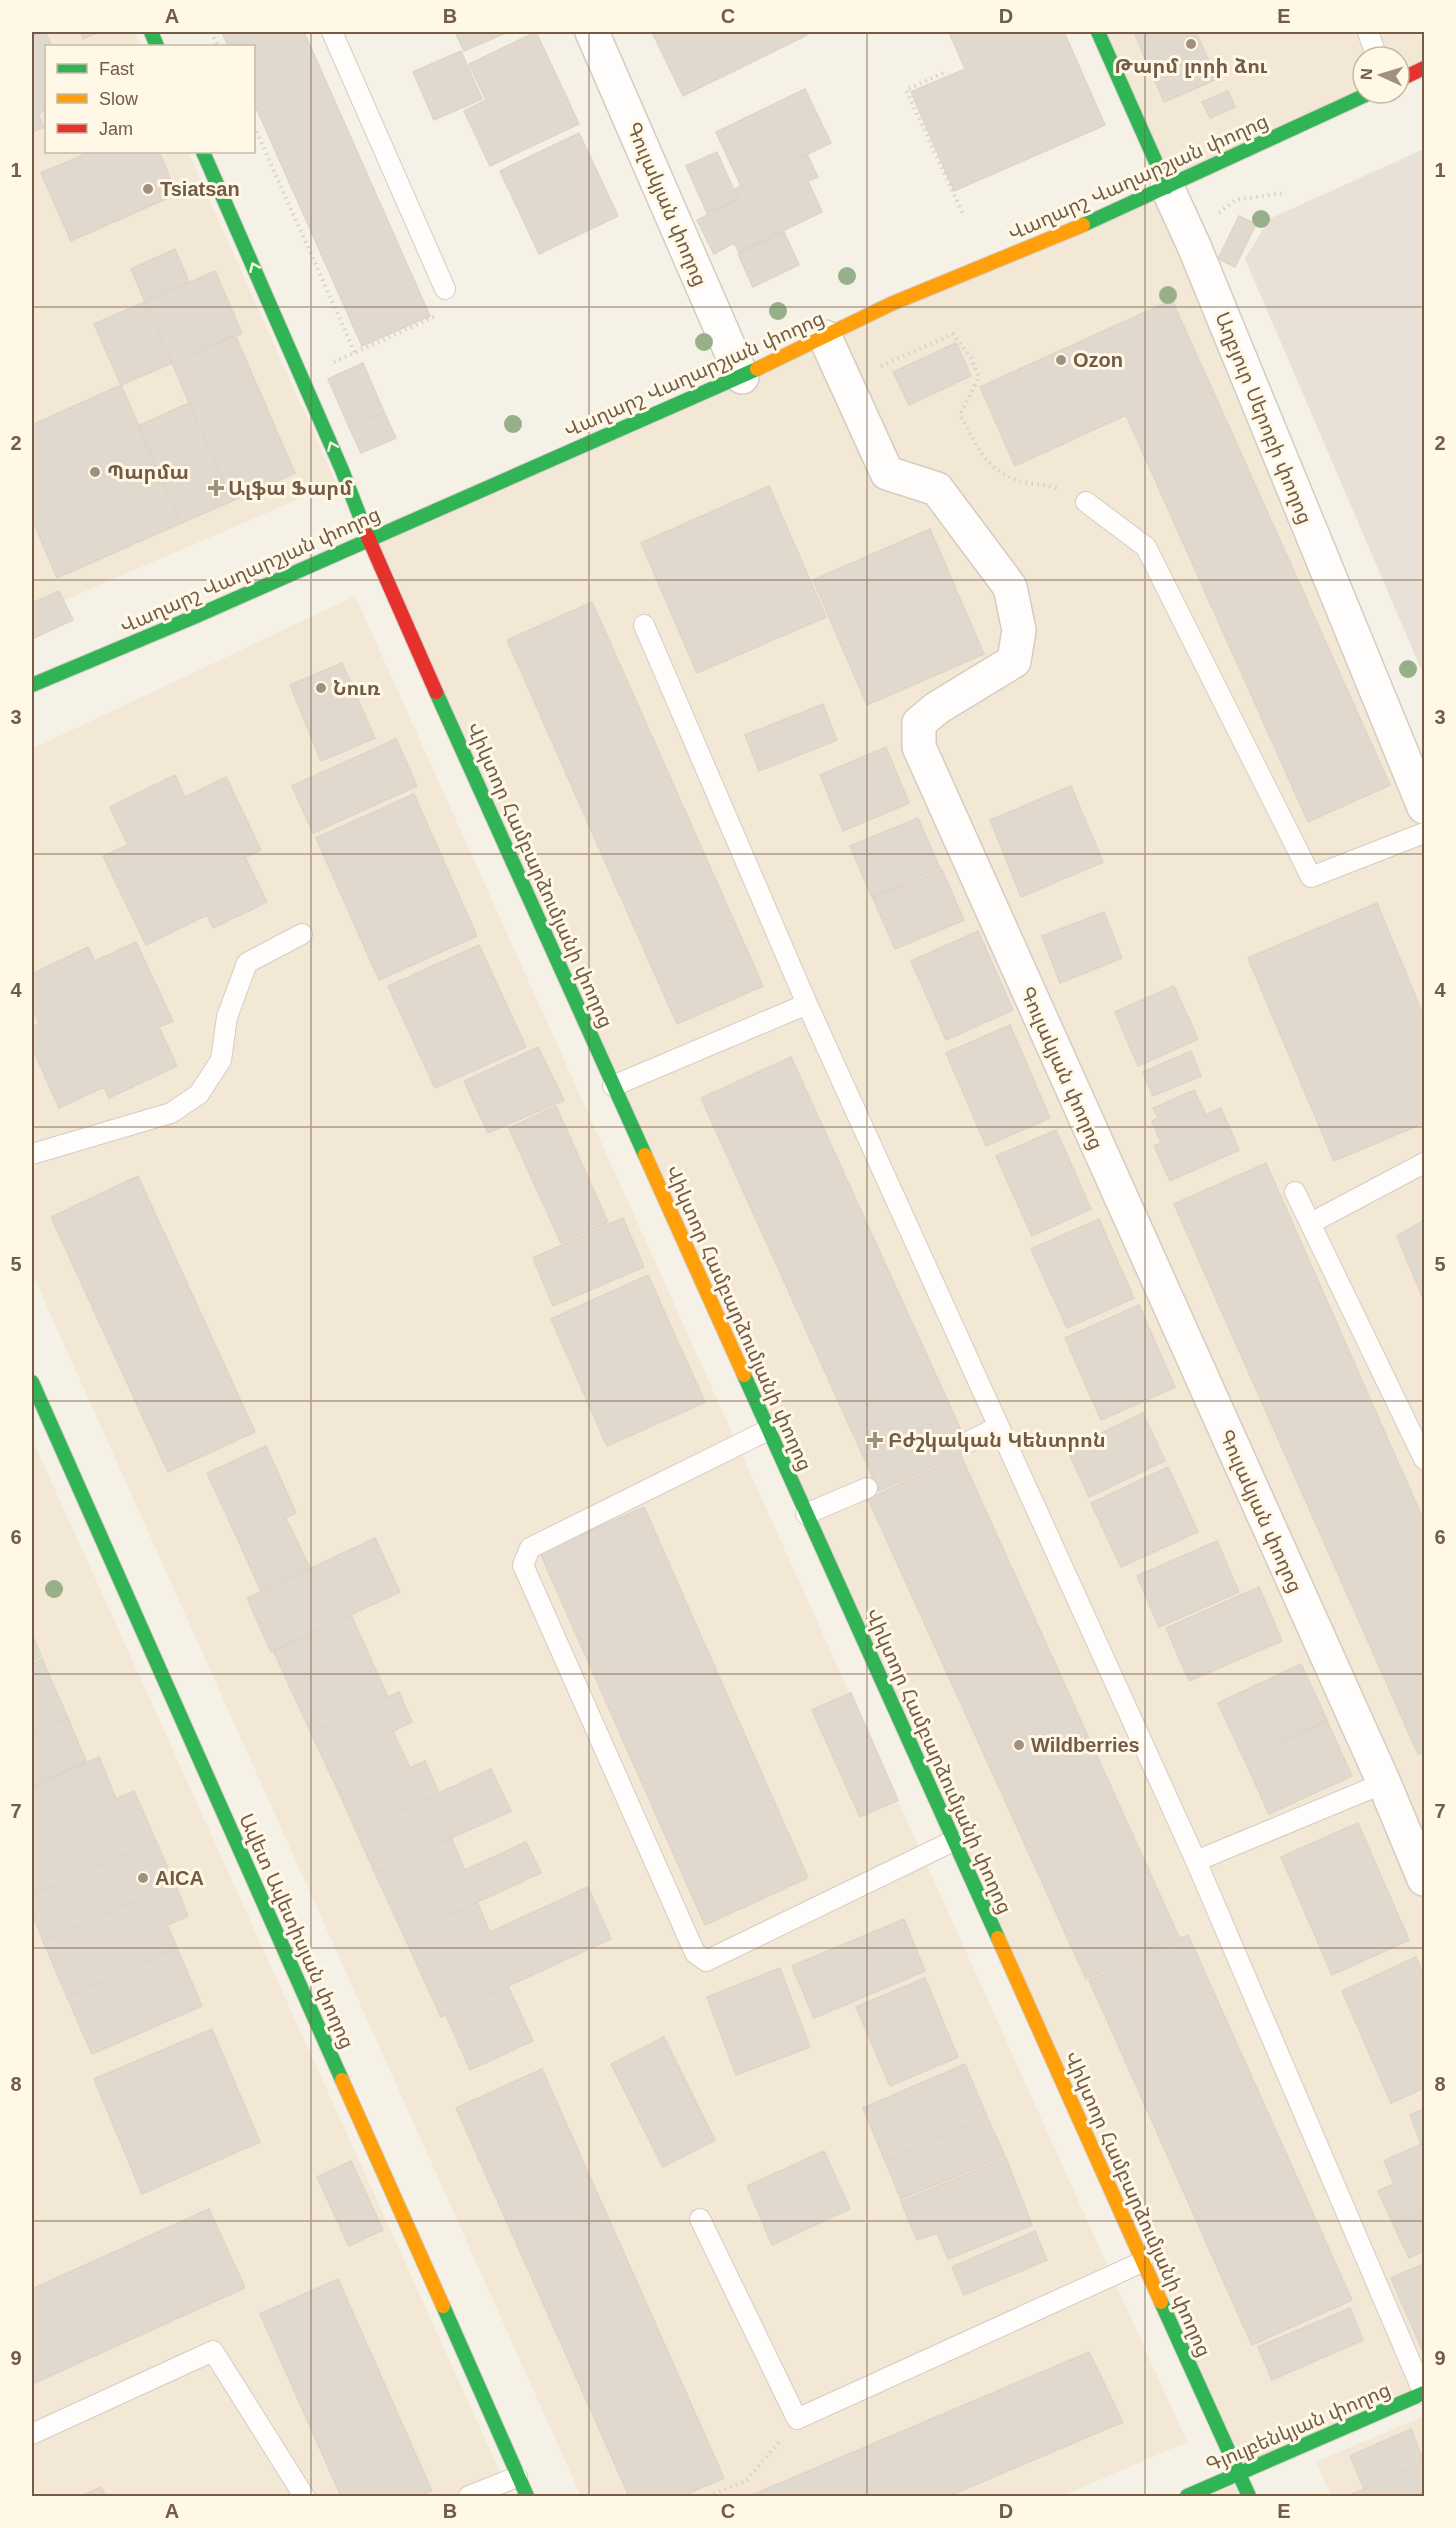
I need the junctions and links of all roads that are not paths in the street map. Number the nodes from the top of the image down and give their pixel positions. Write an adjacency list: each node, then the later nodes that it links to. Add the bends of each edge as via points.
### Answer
1 (332, 32): 9 (lane)
2 (592, 32): 11 (street, Գուլակյան փողոց)
3 (1098, 32): 8 (street, Աղբյուր Սերոբի փողոց)
4 (1425, 68): 5 (street)
5 (1411, 74)
6 (1351, 102): 8 (street, Վաղարշ Վաղարշյան փողոց)
7 (203, 153): 13 (street, Վիկտոր Համբարձումյանի փողոց, one-way to 7, via 302,376)
8 (1167, 187): 10 (street, Վաղարշ Վաղարշյան փողոց, via 891,304); 16 (street, Աղբյուր Սերոբի փողոց)
9 (445, 288)
10 (825, 337): 11 (street, Վաղարշ Վաղարշյան փողոց); 32 (street, Գուլակյան փողոց, via 887,473 937,489 1010,587 1019,630 1014,661 936,708 920,723 919,747)
11 (742, 377): 13 (street, Վաղարշ Վաղարշյան փողոց)
12 (1086, 502): 17 (lane, via 1146,547 1311,877)
13 (368, 539): 15 (street, Վաղարշ Վաղարշյան փողոց, via 194,618); 20 (street, Վիկտոր Համբարձումյանի փողոց)
14 (644, 625): 19 (lane)
15 (32, 685)
16 (1425, 807)
17 (1425, 833)
18 (302, 934): 21 (lane, via 248,963 227,1017 221,1060 199,1094 171,1113)
19 (807, 1004): 20 (lane); 26 (lane)
20 (613, 1086): 27 (street, Վիկտոր Համբարձումյանի փողոց)
21 (32, 1154)
22 (1425, 1163): 24 (lane)
23 (1295, 1192): 24 (lane)
24 (1311, 1223): 29 (lane)
25 (32, 1382): 41 (street, Ավետ Ավետիսյան փողոց)
26 (998, 1427): 28 (lane); 34 (lane)
27 (768, 1430): 31 (street, Վիկտոր Համբարձումյանի փողոց); 33 (lane, via 530,1548 523,1565 695,1953 706,1961)
28 (968, 1442)
29 (1425, 1459)
30 (867, 1488): 31 (lane)
31 (806, 1514): 33 (street, Վիկտոր Համբարձումյանի փողոց)
32 (1384, 1783): 34 (lane); 35 (street, Գուլակյան փողոց)
33 (953, 1841): 37 (street, Վիկտոր Համբարձումյանի փողոց)
34 (1196, 1861): 38 (lane)
35 (1425, 1879)
36 (700, 2219): 37 (lane, via 797,2419)
37 (1142, 2262): 40 (street, Վիկտոր Համբարձումյանի փողոց)
38 (1424, 2394): 40 (street, Գյուլբենկյան փողոց)
39 (32, 2434): 42 (lane, via 213,2351)
40 (1239, 2474): 45 (street, Գյուլբենկյան փողոց); 46 (street, Վիկտոր Համբարձումյանի փողոց)
41 (517, 2477): 43 (lane); 44 (street, Ավետ Ավետիսյան փողոց)
42 (304, 2496)
43 (469, 2496)
44 (526, 2496)
45 (1187, 2496)
46 (1249, 2496)

